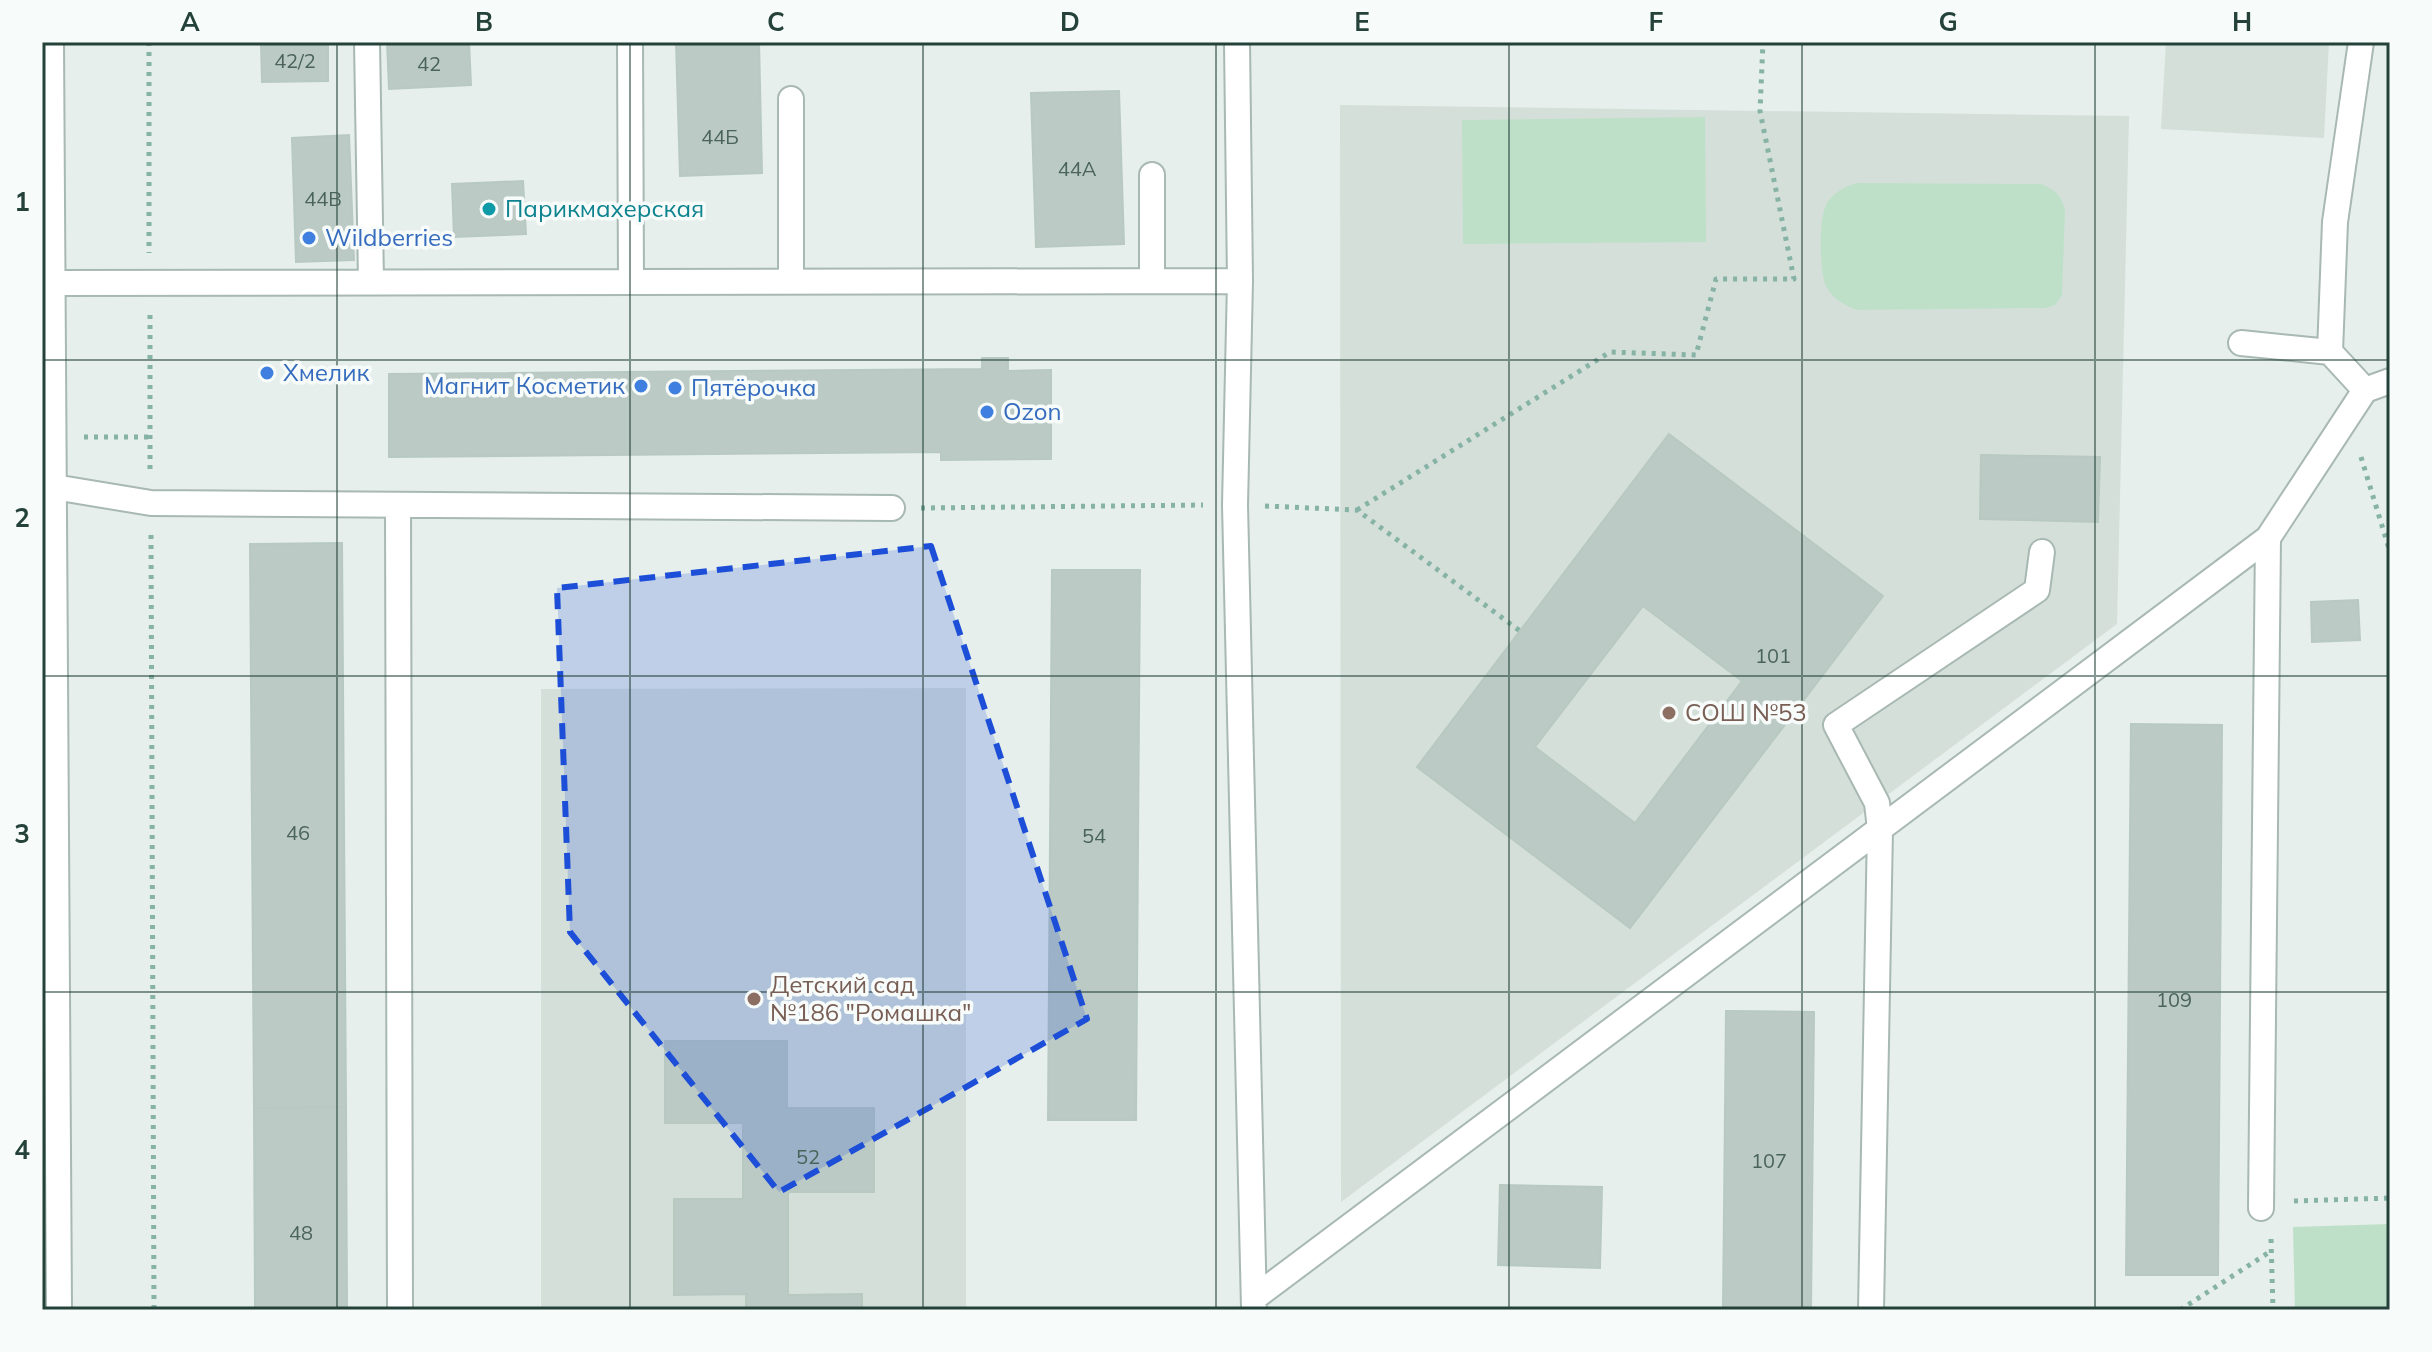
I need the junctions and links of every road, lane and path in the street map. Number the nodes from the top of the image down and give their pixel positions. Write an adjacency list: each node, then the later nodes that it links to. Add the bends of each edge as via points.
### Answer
1 (51, 42): 16 (street)
2 (149, 42): 13 (path)
3 (367, 42): 14 (street)
4 (630, 42): 15 (street)
5 (1237, 42): 12 (street)
6 (1763, 42): 29 (path, via 1760,111 1794,279 1716,279 1696,355 1610,352)
7 (2361, 42): 18 (street, via 2335,222)
8 (791, 99): 10 (street)
9 (1152, 175): 11 (street)
10 (791, 281): 11 (street); 15 (street)
11 (1152, 281): 12 (street)
12 (1240, 281): 27 (street)
13 (149, 282): 14 (street); 16 (street); 23 (path)
14 (371, 282): 15 (street)
15 (631, 282)
16 (53, 283): 24 (street)
17 (2241, 343): 18 (street)
18 (2330, 352): 20 (street)
19 (2390, 381): 20 (street)
20 (2365, 390): 21 (street)
21 (2348, 415): 30 (street); 32 (path)
22 (83, 437): 23 (path)
23 (150, 437): 25 (path)
24 (49, 485): 25 (street); 40 (street)
25 (151, 503): 26 (street); 41 (path)
26 (398, 505): 28 (street); 42 (street)
27 (1235, 505): 28 (path); 29 (path); 39 (street)
28 (892, 508)
29 (1357, 510): 33 (path)
30 (2268, 538): 34 (street); 37 (street)
31 (2042, 552): 34 (street, via 2037,590 1836,725 1877,803)
32 (2390, 552)
33 (1520, 631)
34 (1880, 829): 39 (street); 43 (street)
35 (2390, 1198): 36 (path)
36 (2285, 1201)
37 (2266, 1217): 38 (path)
38 (2271, 1251): 44 (path); 45 (path)
39 (1254, 1304)
40 (59, 1310)
41 (154, 1310)
42 (400, 1310)
43 (1871, 1310)
44 (2180, 1310)
45 (2273, 1310)

